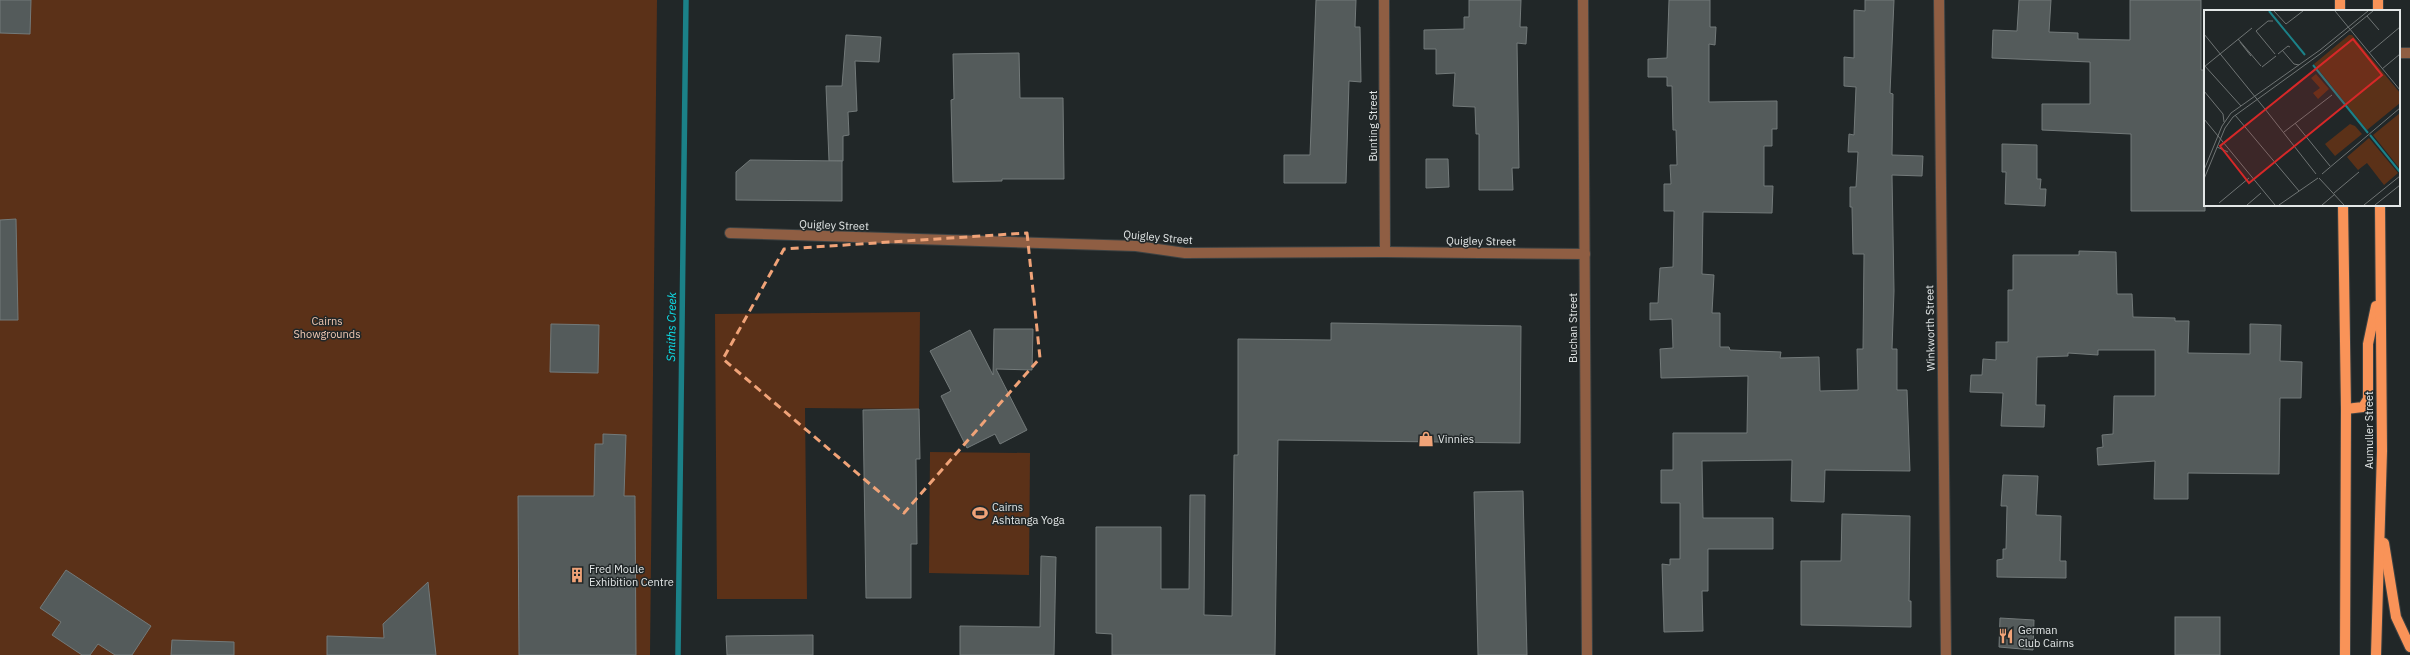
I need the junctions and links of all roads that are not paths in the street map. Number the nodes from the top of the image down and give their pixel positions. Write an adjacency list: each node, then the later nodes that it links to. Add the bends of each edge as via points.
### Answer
1 (1384, 0): 7 (street, Bunting Street)
2 (1583, 0): 8 (street, Buchan Street)
3 (1940, 0): 14 (street, Winkworth Street)
4 (2343, 206): 10 (main road, Aumuller Street)
5 (2380, 206): 9 (main road, Aumuller Street)
6 (730, 233): 7 (street, Quigley Street, via 1136,246 1185,253)
7 (1385, 252): 8 (street, Quigley Street)
8 (1585, 254): 13 (street, Buchan Street)
9 (2380, 285): 10 (main road, via 2368,344 2368,399 2363,408); 11 (main road, Aumuller Street)
10 (2346, 409): 15 (main road, Aumuller Street)
11 (2380, 523): 12 (main road, via 2396,617); 16 (main road, Aumuller Street)
12 (2410, 647)
13 (1587, 655)
14 (1946, 655)
15 (2345, 655)
16 (2376, 655)

